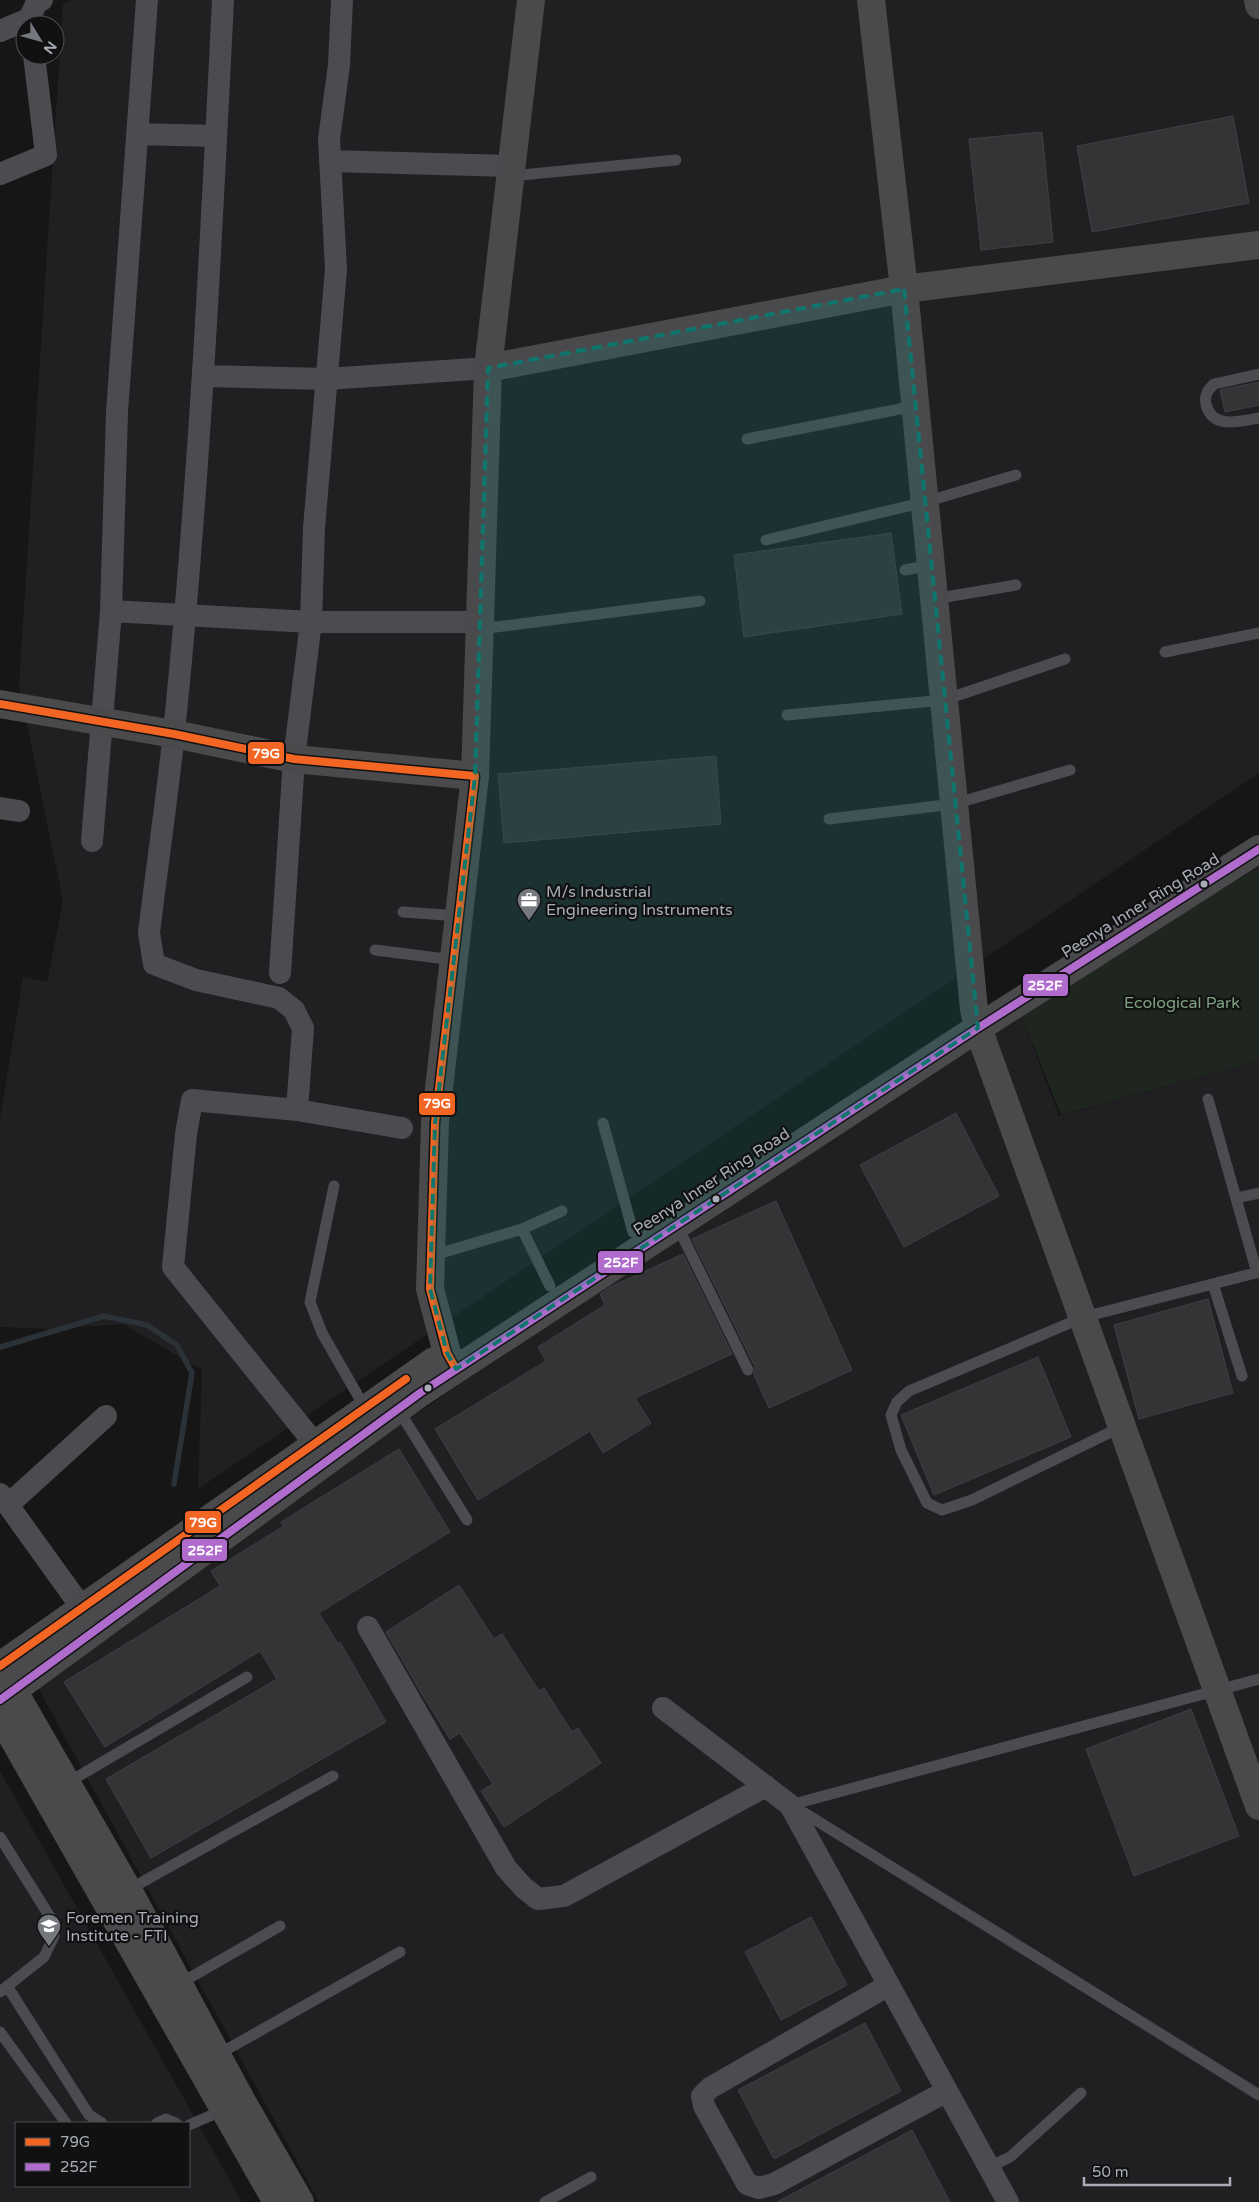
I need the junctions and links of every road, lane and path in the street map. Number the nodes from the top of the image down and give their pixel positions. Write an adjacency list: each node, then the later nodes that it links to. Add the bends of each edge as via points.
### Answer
1 (147, 0): 11 (street)
2 (223, 0): 12 (street)
3 (342, 0): 14 (street, via 339,65 329,139)
4 (531, 0): 15 (street)
5 (871, 0): 18 (street)
6 (1258, 0): 7 (street)
7 (1259, 5)
8 (34, 9): 9 (street)
9 (0, 31)
10 (35, 65): 16 (street, via 46,155)
11 (137, 134): 12 (street); 32 (street, via 117,412)
12 (216, 136): 21 (street)
13 (676, 160): 15 (lane)
14 (330, 161): 15 (street); 22 (street, via 336,269)
15 (511, 171): 19 (street)
16 (0, 174)
17 (1259, 245): 18 (street)
18 (904, 289): 19 (street); 23 (street)
19 (488, 368): 22 (street); 35 (street)
20 (1259, 374): 24 (lane, via 1214,384 1206,395 1206,404 1217,421)
21 (203, 376): 22 (street); 33 (street)
22 (327, 379): 34 (street, via 314,528)
23 (915, 406): 25 (lane); 27 (street)
24 (1259, 418)
25 (747, 439)
26 (1016, 475): 27 (lane)
27 (925, 502): 28 (lane); 30 (street, via 918,567)
28 (766, 540)
29 (1016, 585): 30 (lane)
30 (934, 599): 39 (street)
31 (700, 601): 35 (lane)
32 (111, 611): 33 (street); 42 (street)
33 (183, 616): 34 (street); 43 (street)
34 (311, 622): 35 (street); 44 (street)
35 (480, 626): 46 (street)
36 (1259, 633): 37 (lane)
37 (1165, 652)
38 (1066, 659): 39 (lane)
39 (944, 700): 41 (lane); 47 (street)
40 (0, 704): 42 (street)
41 (787, 715)
42 (101, 721): 43 (street); 50 (street)
43 (174, 734): 44 (street); 59 (street, via 149,933 154,964 196,980 279,998 294,1010 303,1028)
44 (294, 759): 46 (street); 56 (street)
45 (1070, 770): 47 (lane)
46 (475, 776): 53 (street)
47 (954, 804): 48 (lane); 57 (street)
48 (829, 819)
49 (1259, 830): 57 (street, Peenya Inner Ring Road)
50 (92, 842)
51 (1259, 849): 57 (street, Peenya Inner Ring Road)
52 (402, 912): 53 (lane)
53 (459, 916): 55 (street)
54 (375, 950): 55 (lane)
55 (454, 960): 69 (street, via 435,1122)
56 (280, 973)
57 (976, 1019): 66 (street, Peenya Inner Ring Road); 68 (street, Peenya Inner Ring Road); 73 (street)
58 (1208, 1099): 64 (lane)
59 (297, 1110): 61 (street); 81 (street, via 192,1100 174,1267)
60 (603, 1124): 68 (lane)
61 (402, 1128)
62 (334, 1186): 77 (lane, via 310,1302 322,1333)
63 (1259, 1193): 64 (lane)
64 (1236, 1198): 70 (lane)
65 (562, 1211): 67 (lane)
66 (677, 1225): 74 (street, Peenya Inner Ring Road); 75 (lane)
67 (522, 1229): 69 (lane); 72 (lane)
68 (633, 1232): 72 (street, Peenya Inner Ring Road)
69 (431, 1256): 74 (street, via 430,1289)
70 (1258, 1273): 71 (lane)
71 (1213, 1284): 73 (lane); 76 (lane)
72 (550, 1286): 74 (street, Peenya Inner Ring Road)
73 (1084, 1317): 80 (street); 80 (lane, via 909,1391 896,1402 891,1415 901,1450 927,1503 942,1510 972,1500)
74 (452, 1361): 77 (street, Peenya Inner Ring Road); 78 (street, Peenya Inner Ring Road)
75 (748, 1370)
76 (1242, 1376)
77 (366, 1408): 81 (street, Peenya Inner Ring Road)
78 (398, 1409): 83 (lane); 88 (street, Peenya Inner Ring Road)
79 (106, 1416): 82 (street)
80 (1123, 1426): 89 (street)
81 (315, 1444): 84 (street, Peenya Inner Ring Road)
82 (4, 1499): 84 (street)
83 (467, 1520)
84 (82, 1608): 88 (street, Peenya Inner Ring Road)
85 (368, 1627): 94 (street, via 506,1868 538,1899 564,1896)
86 (247, 1677): 93 (lane)
87 (1259, 1679): 89 (lane)
88 (3, 1681): 93 (street)
89 (1217, 1690): 95 (lane); 96 (street)
90 (662, 1708): 94 (street)
91 (0, 1715): 109 (street)
92 (333, 1776): 98 (lane)
93 (67, 1783): 98 (street)
94 (766, 1786): 95 (street)
95 (790, 1804): 102 (street); 108 (lane)
96 (1259, 1806)
97 (0, 1837): 103 (lane, via 50,1917 54,1936 44,1957)
98 (128, 1890): 101 (street)
99 (280, 1926): 101 (lane)
100 (400, 1952): 105 (lane)
101 (179, 1984): 105 (street)
102 (888, 1985): 106 (street); 106 (street, via 710,2088 702,2096 704,2106 747,2184 759,2188 774,2184)
103 (4, 1989): 111 (lane, via 89,2115)
104 (0, 2032): 110 (lane)
105 (217, 2055): 109 (street)
106 (947, 2092): 115 (street)
107 (1081, 2093): 115 (lane, via 1010,2157)
108 (1259, 2095)
109 (233, 2105): 114 (lane); 117 (street); 118 (street)
110 (65, 2122)
111 (100, 2122)
112 (159, 2122): 113 (lane, via 166,2119)
113 (174, 2122)
114 (190, 2125)
115 (989, 2167): 120 (street)
116 (591, 2177): 119 (lane)
117 (277, 2202)
118 (300, 2202)
119 (545, 2202)
120 (1008, 2202)

